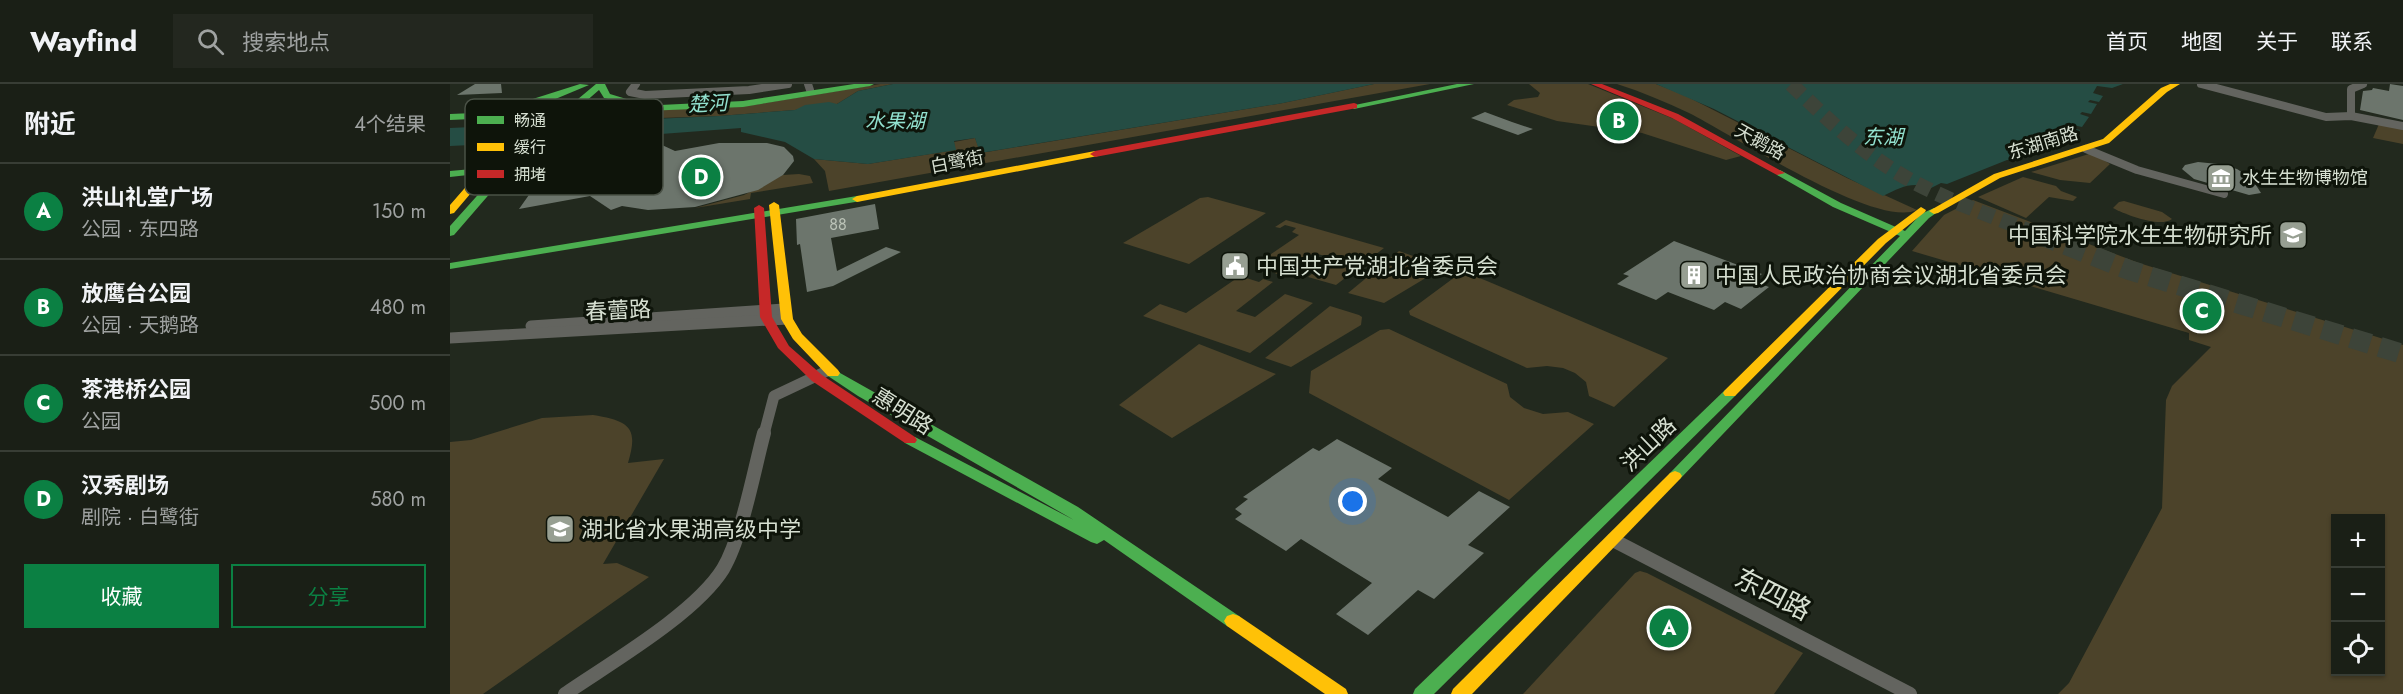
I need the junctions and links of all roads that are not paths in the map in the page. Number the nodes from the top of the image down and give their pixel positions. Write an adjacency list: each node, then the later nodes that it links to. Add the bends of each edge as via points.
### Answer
1 (600, 84): 14 (main road); 15 (main road, via 604,95)
2 (636, 84): 3 (street, via 630,91 639,95 749,90)
3 (788, 84)
4 (848, 84): 13 (main road)
5 (870, 84): 17 (main road, via 755,103)
6 (1443, 84): 30 (main road, 白鹭街)
7 (1470, 84): 30 (main road, 白鹭街)
8 (1595, 84): 33 (main road, 天鹅路, via 1675,116 1837,205)
9 (1610, 84): 33 (main road, 天鹅路, via 1678,111)
10 (2176, 84): 24 (main road, 东湖南路, via 2164,90 2111,138)
11 (2201, 84): 21 (street, via 2326,117)
12 (2363, 84): 21 (street, via 2351,89)
13 (809, 87): 16 (main road, via 762,96)
14 (574, 99)
15 (614, 99)
16 (663, 101)
17 (663, 103)
18 (465, 109): 19 (main road)
19 (450, 110)
20 (465, 115): 22 (main road)
21 (2351, 116): 23 (street)
22 (450, 117)
23 (2403, 126)
24 (2086, 149): 28 (street, via 2137,170); 33 (main road, 东湖南路, via 1997,176 1940,205)
25 (465, 173): 26 (main road)
26 (450, 174)
27 (465, 193): 31 (main road)
28 (2224, 194)
29 (484, 195): 34 (main road)
30 (774, 210): 32 (main road, 白鹭街); 37 (main road, 惠明路)
31 (450, 211)
32 (759, 212): 35 (main road, 白鹭街); 36 (main road, 白鹭街); 38 (main road, 惠明路)
33 (1904, 229): 43 (main road, 洪山路); 47 (main road, 洪山路)
34 (450, 233)
35 (450, 258)
36 (450, 266)
37 (786, 314): 38 (street, 春蕾路); 41 (main road, 惠明路, via 796,336)
38 (766, 316): 39 (street, 春蕾路); 40 (street, 春蕾路); 42 (main road, 惠明路, via 776,338)
39 (450, 331)
40 (450, 338)
41 (829, 370): 42 (street); 44 (main road, 惠明路, via 862,393 1072,511)
42 (813, 376): 44 (main road, 惠明路, via 927,450); 45 (street, via 774,396 732,549 714,581 687,609)
43 (1613, 540): 48 (main road, 洪山路); 49 (street, 东四路)
44 (1142, 559): 46 (main road, 惠明路)
45 (565, 694)
46 (1339, 694)
47 (1422, 694)
48 (1460, 694)
49 (1910, 694)

